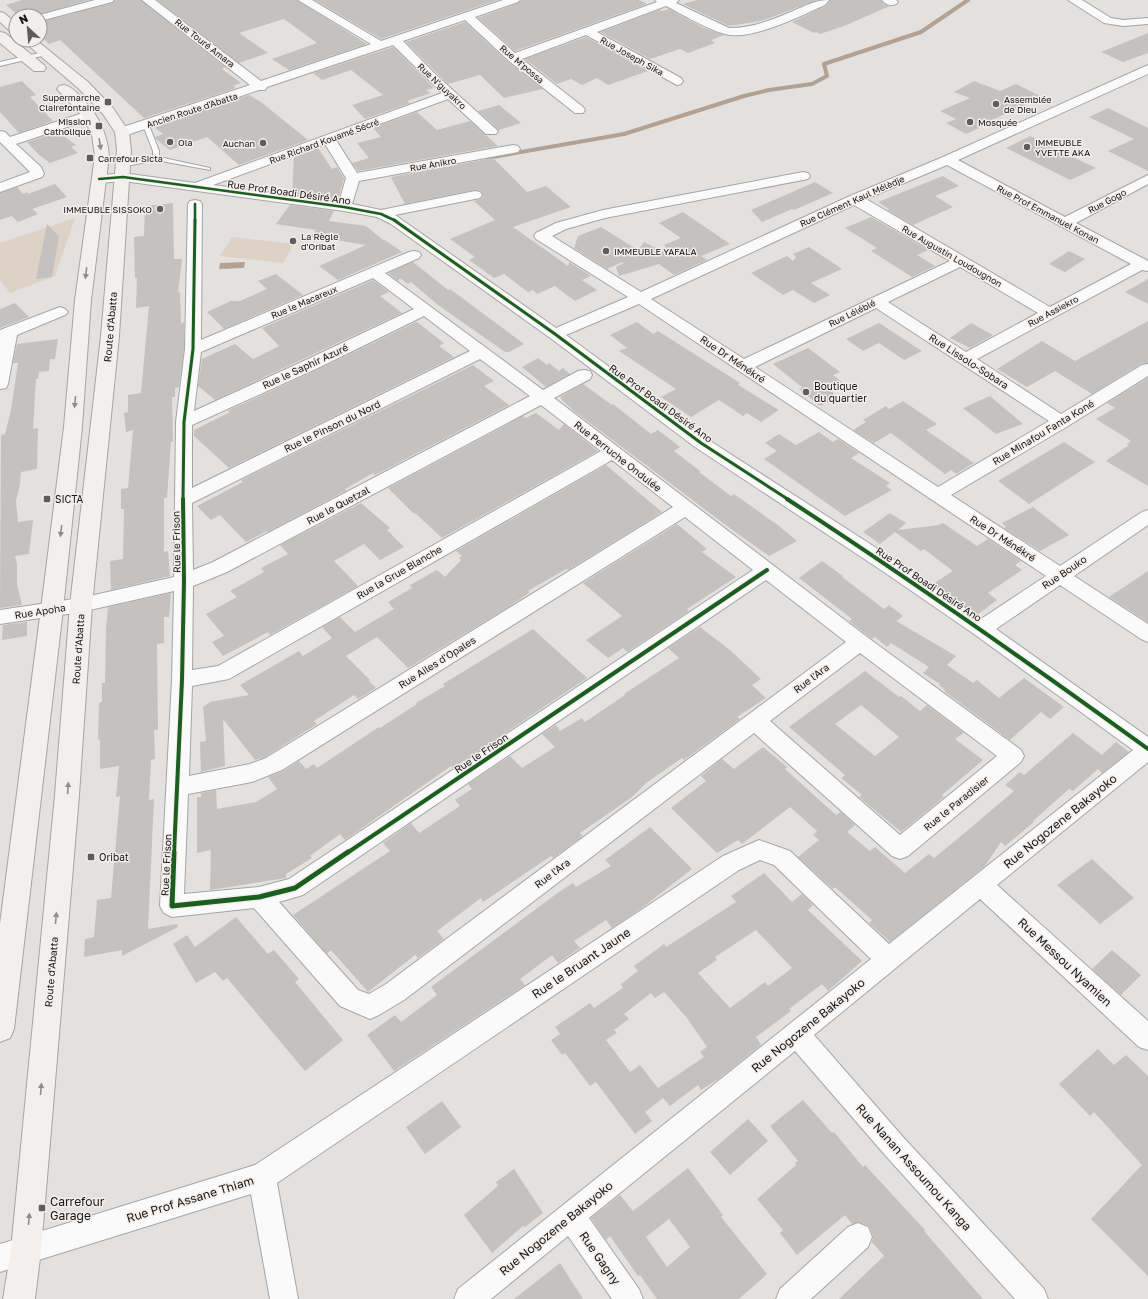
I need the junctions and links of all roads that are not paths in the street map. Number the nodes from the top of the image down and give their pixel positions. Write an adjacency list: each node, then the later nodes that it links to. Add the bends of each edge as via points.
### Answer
1 (108, 0): 9 (street)
2 (148, 0): 21 (street, Rue Touré Amara)
3 (304, 0): 15 (street)
4 (514, 0): 10 (street, Ancien Route d'Abatta)
5 (823, 0): 7 (street, via 757,28 738,33 727,31)
6 (1074, 0): 11 (street, via 1108,21)
7 (667, 1): 13 (street)
8 (0, 16): 12 (street)
9 (48, 16)
10 (467, 16): 14 (street, Ancien Route d'Abatta); 17 (street, Rue M'possa)
11 (1148, 21)
12 (8, 25)
13 (587, 31): 17 (street); 20 (street, Rue Joseph Sika)
14 (395, 40): 15 (street, Ancien Route d'Abatta); 22 (street, Rue N'guyakro, via 431,77)
15 (380, 45): 21 (street, Ancien Route d'Abatta)
16 (33, 51): 18 (lane); 24 (street); 27 (street, via 83,85 100,102)
17 (513, 58): 23 (street, Rue M'possa)
18 (0, 64)
19 (1148, 69): 32 (street, Rue Clément Kaul Mélèdje)
20 (677, 81)
21 (261, 86): 25 (street, Ancien Route d'Abatta)
22 (452, 94): 26 (street, Rue N'guyakro); 28 (street, Rue Richard Kouamé Sécré)
23 (579, 110)
24 (92, 119): 29 (street); 37 (street, one-way to 37, via 102,143)
25 (146, 125): 27 (street, Ancien Route d'Abatta); 31 (lane, via 156,151)
26 (491, 131)
27 (122, 132): 34 (street, Route d'Abatta)
28 (328, 139): 36 (street); 40 (street, Rue Richard Kouamé Sécré)
29 (7, 142): 39 (street, via 36,170 37,174)
30 (513, 149): 36 (street, Rue Anikro)
31 (156, 158): 33 (lane); 34 (lane)
32 (948, 160): 42 (street, Rue Clément Kaul Mélèdje); 45 (street, Rue Prof Emmanuel Konan)
33 (208, 169)
34 (124, 171): 37 (street, Rue Prof Boadi Désiré Ano); 40 (street, Rue Prof Boadi Désiré Ano); 75 (street, Route d'Abatta, via 109,344)
35 (803, 176): 50 (street, Rue Dr Ménékré, via 603,214 561,226 541,236)
36 (353, 178): 43 (street)
37 (99, 179): 76 (street, one-way to 76, via 85,274 73,427)
38 (1145, 184): 45 (street, Rue Gogo)
39 (0, 188)
40 (196, 195): 43 (street, Rue Prof Boadi Désiré Ano); 57 (street, Rue le Frison)
41 (475, 195): 44 (street)
42 (855, 198): 47 (street, Rue Augustin Loudougnon); 50 (street, Rue Clément Kaul Mélèdje)
43 (344, 207): 44 (street, Rue Prof Boadi Désiré Ano)
44 (381, 214): 56 (street, Rue Prof Boadi Désiré Ano, via 396,221)
45 (1066, 223): 48 (street, Rue Prof Emmanuel Konan)
46 (414, 255): 49 (street, Rue le Macareux)
47 (961, 261): 51 (street, Rue Léléblé); 54 (street, Rue Augustin Loudougnon)
48 (1145, 266): 54 (street, Rue Assiekro)
49 (375, 272): 52 (street, Rue Perruche Ondulée); 57 (street, Rue le Macareux)
50 (640, 298): 56 (street, Rue Clément Kaul Mélèdje); 60 (street, Rue Dr Ménékré)
51 (876, 301): 59 (street, Rue Lissolo-Sobara); 60 (street, Rue Léléblé)
52 (426, 309): 58 (street, Rue Perruche Ondulée); 65 (street, Rue le Saphir Azuré)
53 (60, 312): 55 (street)
54 (1049, 313): 59 (street, Rue Assiekro)
55 (4, 334): 63 (street)
56 (555, 334): 78 (street, Rue Prof Boadi Désiré Ano, via 701,443)
57 (193, 349): 65 (street, Rue le Frison)
58 (481, 352): 64 (street, Rue Perruche Ondulée); 69 (street, Rue le Pinson du Nord)
59 (965, 359): 66 (street, Rue Lissolo-Sobara)
60 (742, 366): 68 (street, Rue Dr Ménékré)
61 (1148, 369): 66 (street, Rue Minafou Fanta Koné)
62 (584, 375): 64 (street, Rue le Quetzal)
63 (0, 384)
64 (542, 397): 67 (street, Rue Perruche Ondulée); 74 (street, Rue le Quetzal, via 220,567)
65 (184, 422): 69 (street, Rue le Frison)
66 (1062, 422): 68 (street, Rue Minafou Fanta Koné)
67 (612, 452): 70 (street, Rue Perruche Ondulée); 81 (street, Rue la Grue Blanche, via 222,673)
68 (938, 495): 73 (street, Rue Dr Ménékré)
69 (183, 500): 74 (street, Rue le Frison)
70 (685, 508): 72 (street, Rue Perruche Ondulée); 84 (street, Rue Ailes d'Opales, via 274,764 252,773)
71 (1148, 516): 73 (street, Rue Bouko)
72 (767, 570): 80 (street, Rue Perruche Ondulée); 86 (street, Rue le Frison, via 295,888)
73 (1060, 574): 78 (street, Rue Bouko); 79 (street, Rue Dr Ménékré)
74 (184, 582): 75 (street, Rue le Quetzal); 81 (street, Rue le Frison)
75 (81, 605): 76 (street, Rue Apoha); 94 (street, Route d'Abatta, one-way to 75, via 67,795)
76 (52, 609): 77 (street, Rue Apoha); 88 (street)
77 (0, 617)
78 (981, 629): 83 (street, Rue Prof Boadi Désiré Ano)
79 (1148, 634)
80 (860, 642): 82 (street, Rue l'Ara); 82 (street, Rue le Paradisier, via 1013,756 900,849)
81 (182, 680): 84 (street, Rue le Frison)
82 (755, 721): 86 (street, Rue l'Ara, via 401,987 370,1007 349,998)
83 (1148, 750): 85 (street, Rue Nogozene Bakayoko)
84 (177, 787): 86 (street, Rue le Frison, via 172,906)
85 (981, 885): 87 (street, Rue Nogozene Bakayoko); 90 (street, Rue Messou Nyamien)
86 (259, 897)
87 (889, 960): 89 (street, Rue Nogozene Bakayoko); 91 (street, Rue le Bruant Jaune, via 782,858 759,850 731,862)
88 (0, 1029)
89 (797, 1034): 92 (street, Rue Nogozene Bakayoko); 101 (street, Rue Nanan Assoumou Kanga, via 894,1146)
90 (1148, 1038)
91 (262, 1177): 94 (street, Rue Prof Assane Thiam); 97 (street, Rue Prof Assane Thiam)
92 (571, 1216): 98 (street, Rue Nogozene Bakayoko); 99 (street, Rue Gagny)
93 (858, 1237): 100 (street)
94 (26, 1250): 95 (street, Rue Prof Assane Thiam); 96 (street, Route d'Abatta)
95 (0, 1258)
96 (19, 1299)
97 (284, 1299)
98 (468, 1299)
99 (629, 1299)
100 (790, 1299)
101 (1034, 1299)

